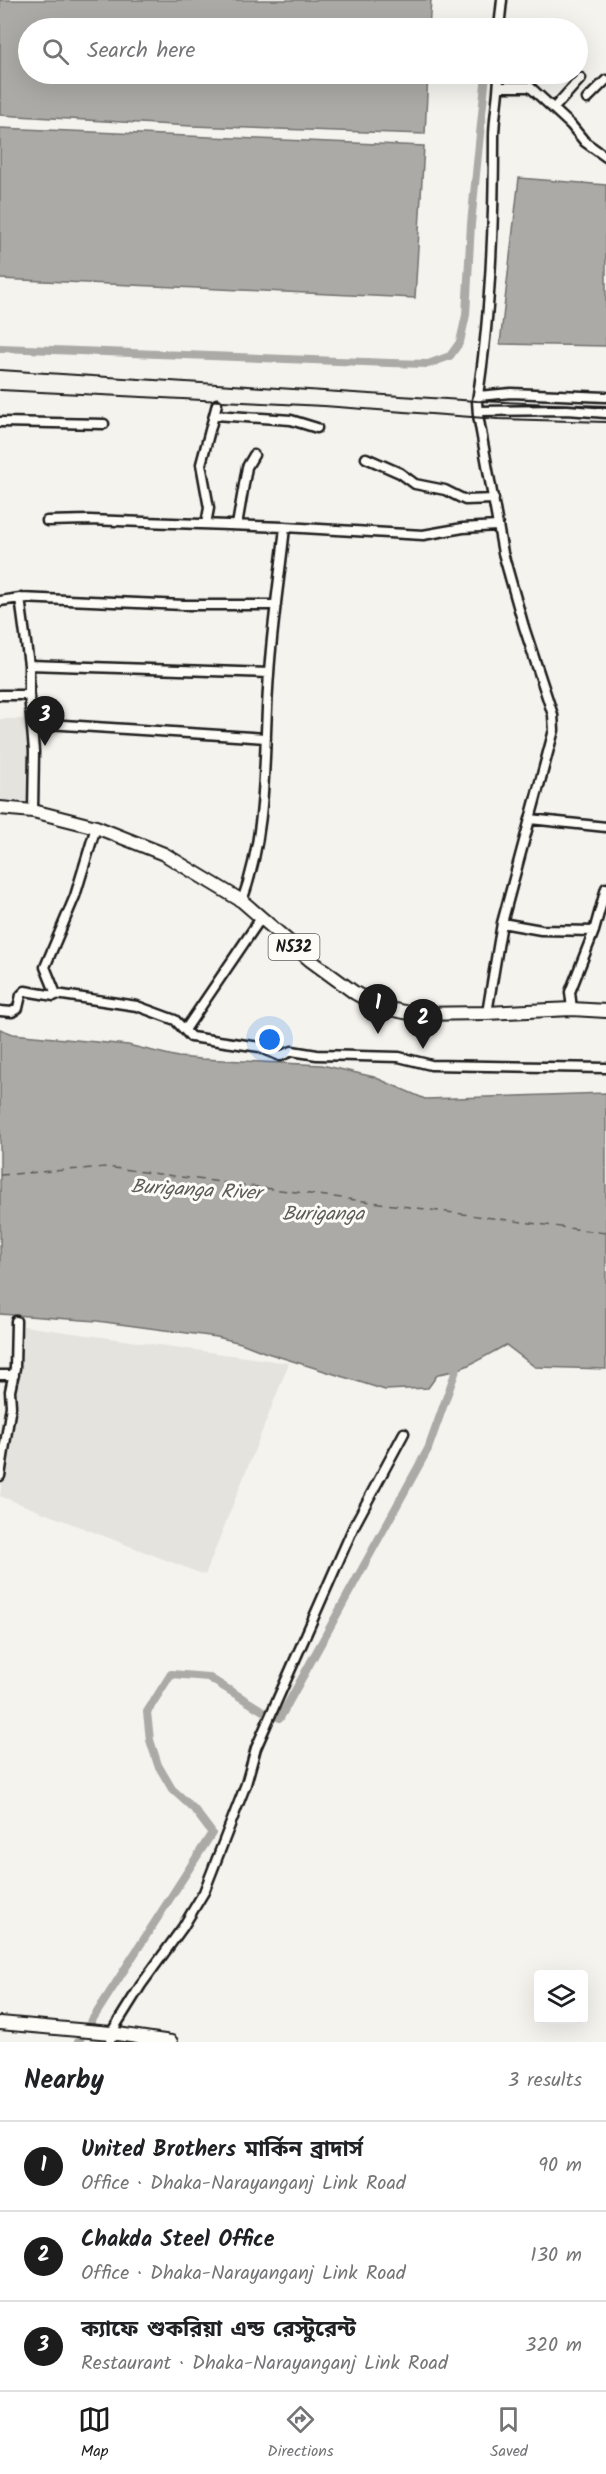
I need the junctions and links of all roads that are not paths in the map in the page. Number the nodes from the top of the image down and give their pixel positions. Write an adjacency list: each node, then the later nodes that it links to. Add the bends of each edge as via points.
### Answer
1 (502, 0): 2 (street)
2 (500, 18)
3 (606, 80): 6 (street)
4 (576, 84): 7 (street)
5 (499, 87): 7 (street, via 530,87); 9 (street, via 489,296)
6 (587, 99)
7 (554, 108): 8 (street)
8 (605, 156)
9 (478, 396): 10 (street, via 511,393); 12 (street)
10 (606, 397)
11 (217, 404): 14 (street)
12 (478, 411): 13 (street); 20 (street)
13 (606, 413)
14 (216, 415): 17 (street, via 291,420); 22 (street, via 201,464 208,508)
15 (0, 422): 16 (street)
16 (104, 424)
17 (317, 428)
18 (254, 455): 23 (street, via 247,467)
19 (366, 458): 20 (street, via 415,484 445,489 465,500)
20 (494, 499): 24 (street)
21 (47, 521): 22 (street)
22 (206, 524): 23 (street)
23 (237, 525): 25 (street)
24 (497, 526): 25 (street, via 423,535); 37 (street, via 553,715 554,730)
25 (285, 527): 28 (street)
26 (20, 598): 27 (street); 28 (street); 29 (street)
27 (0, 601)
28 (276, 605): 30 (street)
29 (29, 665): 30 (street); 32 (street)
30 (269, 673): 34 (street)
31 (0, 694): 32 (street)
32 (29, 695): 33 (street)
33 (32, 723): 34 (street); 36 (street)
34 (267, 738): 41 (street, via 260,830)
35 (0, 808): 36 (highway, N532)
36 (33, 811): 38 (highway, N532)
37 (530, 819): 39 (street); 43 (street)
38 (96, 827): 41 (highway, N532, via 164,854); 45 (street, via 75,896 45,967)
39 (606, 827)
40 (606, 888): 44 (street)
41 (242, 901): 42 (highway, N532)
42 (261, 918): 49 (highway, N532, via 310,960 380,1007 414,1014); 50 (street)
43 (502, 923): 44 (street, via 541,930); 49 (street)
44 (594, 931): 46 (street, via 570,993)
45 (56, 994): 47 (street, via 25,991 18,1008); 50 (street, via 137,1006 175,1020)
46 (572, 1009): 48 (highway, N532); 49 (highway, N532)
47 (0, 1011)
48 (606, 1011)
49 (487, 1013)
50 (185, 1030): 51 (street, via 191,1037 260,1047 280,1056 292,1051 399,1057 432,1065)
51 (606, 1068)
52 (16, 1321): 54 (street)
53 (0, 1375): 54 (street)
54 (14, 1375): 56 (street)
55 (404, 1433): 58 (street, via 354,1526 256,1748 204,1892)
56 (0, 1476)
57 (0, 2023): 58 (highway)
58 (108, 2036): 59 (highway)
59 (171, 2042)

